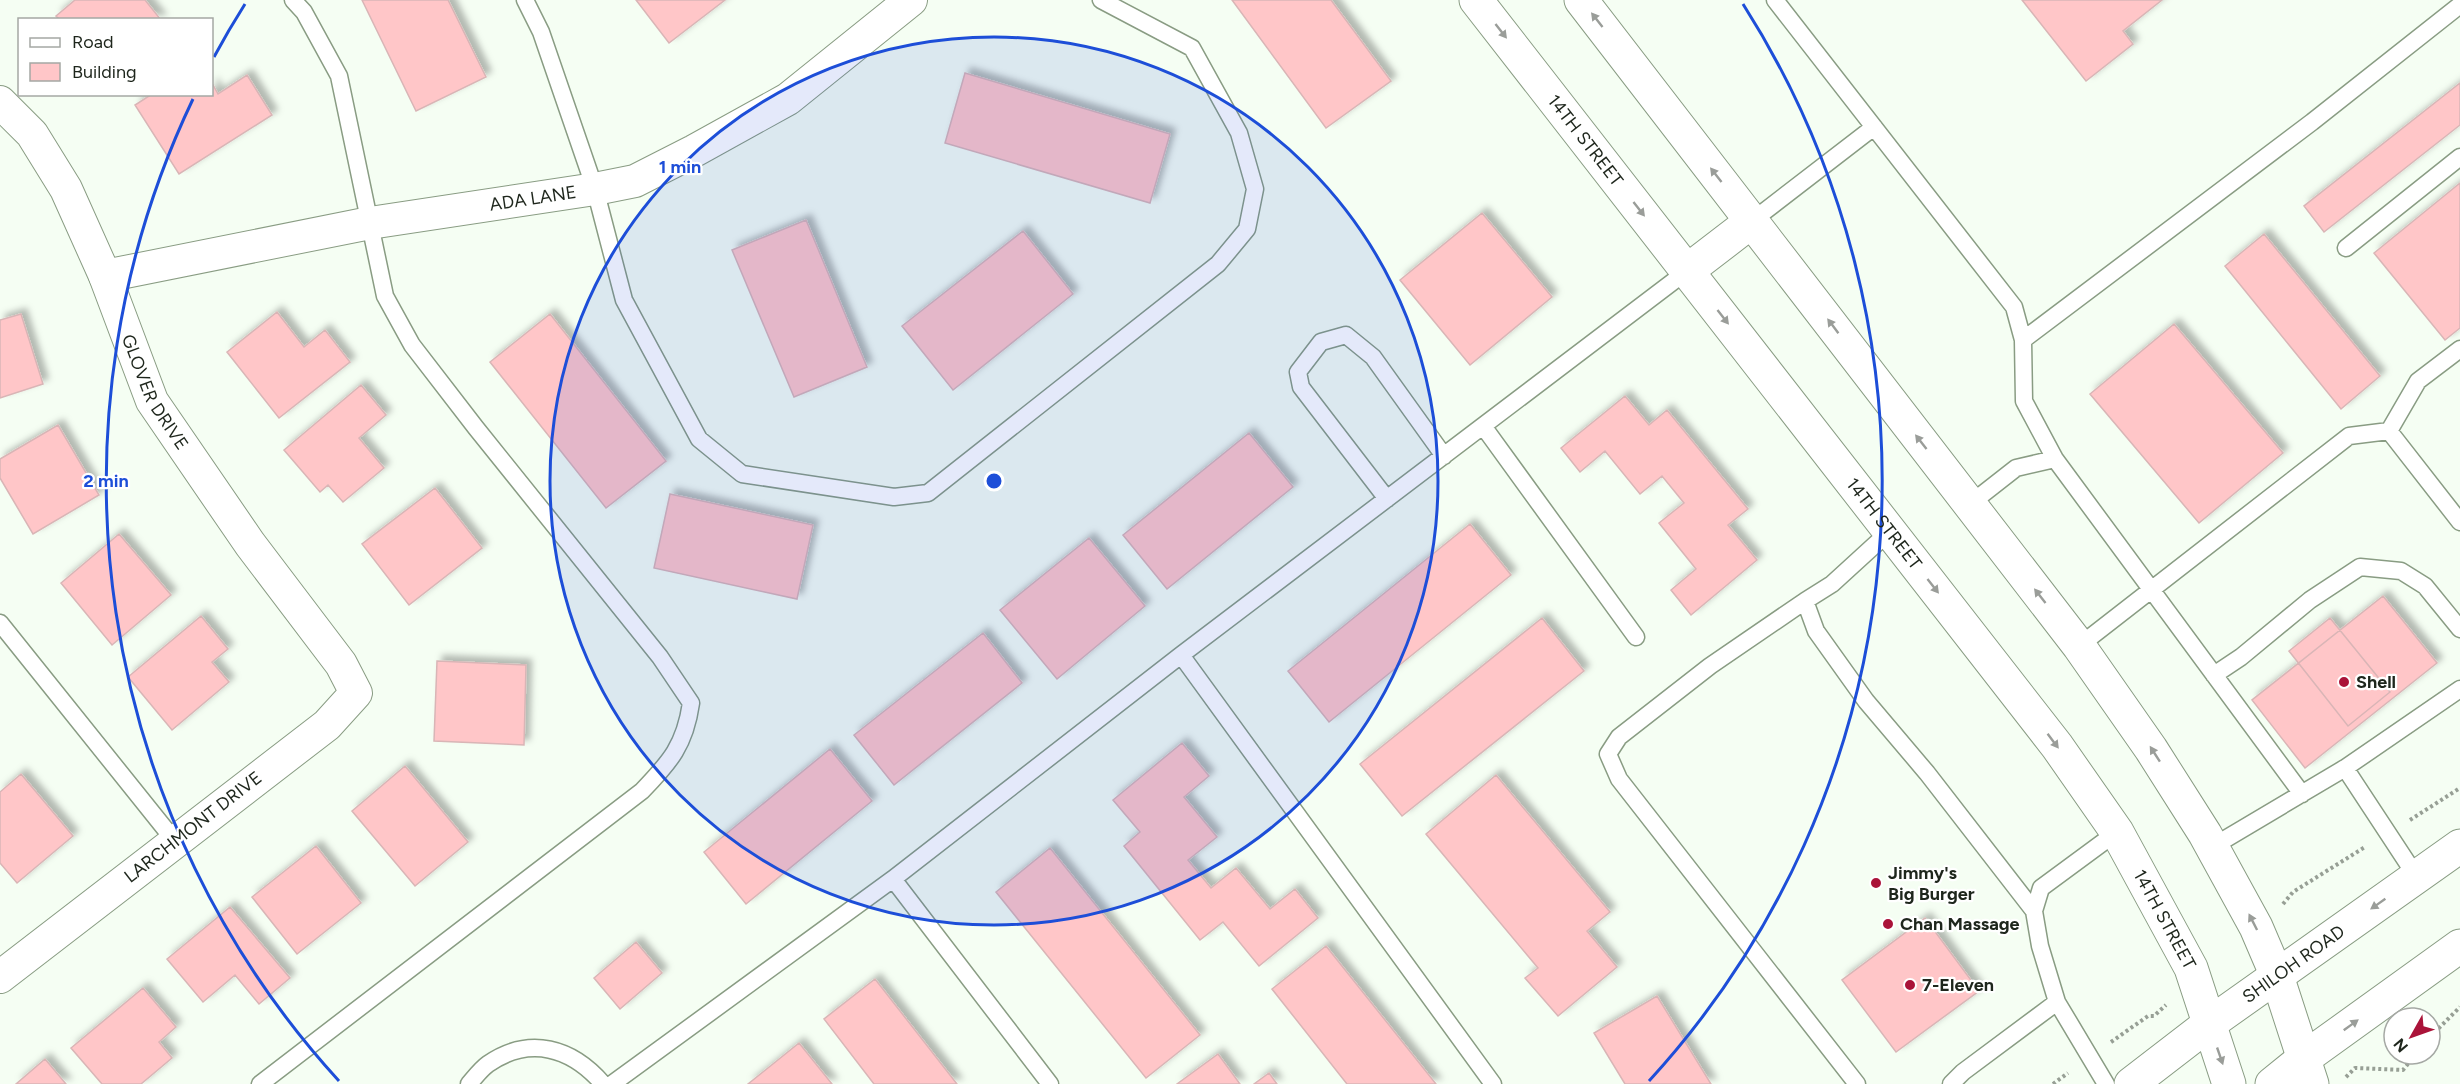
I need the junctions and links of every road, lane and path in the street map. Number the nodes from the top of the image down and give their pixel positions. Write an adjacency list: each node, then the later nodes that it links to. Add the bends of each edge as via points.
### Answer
1 (293, 0): 14 (lane, via 304,12 339,76)
2 (525, 0): 12 (lane, via 541,32)
3 (911, 0): 12 (street, ADA LANE, via 788,99 635,181)
4 (1101, 0): 12 (lane, via 1192,48 1239,133 1255,189 1247,229 1218,264 928,493 894,497 742,474 699,439 624,300)
5 (1476, 0): 16 (main road, 14TH STREET, one-way to 16)
6 (1581, 0): 13 (main road, one-way to 6)
7 (1775, 0): 10 (lane)
8 (2460, 5): 18 (lane)
9 (0, 102): 17 (street, GLOVER DRIVE, via 32,134 60,179)
10 (1874, 127): 13 (lane); 18 (lane, via 2014,307)
11 (2460, 157): 15 (lane)
12 (595, 189): 14 (street, ADA LANE)
13 (1752, 221): 16 (main road); 25 (main road, one-way to 13)
14 (370, 223): 17 (street, ADA LANE); 57 (lane, via 385,296 412,345 660,657 691,703 688,728 668,764 642,791)
15 (2346, 248)
16 (1687, 271): 20 (lane); 27 (main road, 14TH STREET, one-way to 27)
17 (105, 276): 35 (street, GLOVER DRIVE, via 152,401 250,544)
18 (2023, 340): 23 (lane, via 2024,401)
19 (2460, 349): 21 (lane, via 2418,381)
20 (1483, 426): 22 (lane); 32 (lane)
21 (2389, 431): 26 (lane); 28 (lane, via 2349,436)
22 (1444, 456): 24 (lane); 24 (lane, via 1373,357 1346,335 1321,342 1298,372 1301,387)
23 (2055, 459): 25 (lane, via 2016,468); 28 (lane)
24 (1387, 499): 34 (lane)
25 (1970, 504): 33 (main road, one-way to 25)
26 (2460, 522)
27 (1890, 531): 29 (lane, via 1832,584); 40 (main road, 14TH STREET, one-way to 40, via 2057,746)
28 (2150, 591): 33 (lane); 36 (lane)
29 (1805, 602): 46 (lane, via 1816,631 1853,684); 63 (lane, via 1710,666 1619,737 1608,754 1619,779)
30 (0, 623): 41 (lane)
31 (2460, 629): 36 (lane, via 2425,586 2401,571 2360,567 2310,600)
32 (1636, 637)
33 (2079, 646): 43 (main road, one-way to 33, via 2151,748)
34 (1181, 655): 45 (lane); 62 (lane)
35 (341, 664): 41 (street, LARCHMONT DRIVE, via 356,693 327,725)
36 (2214, 675): 39 (lane)
37 (2460, 689): 38 (lane)
38 (2345, 768): 39 (lane); 44 (lane)
39 (2302, 794): 43 (lane)
40 (2117, 832): 46 (lane, via 2041,888); 52 (main road, 14TH STREET, via 2191,968)
41 (174, 840): 49 (street, LARCHMONT DRIVE)
42 (2460, 846): 44 (main road, SHILOH ROAD)
43 (2212, 847): 48 (main road, one-way to 43, via 2256,927)
44 (2416, 876): 48 (main road, SHILOH ROAD, one-way to 48)
45 (893, 879): 60 (lane); 61 (lane)
46 (2034, 911): 50 (lane)
47 (2460, 946): 56 (main road, one-way to 47)
48 (2277, 976): 52 (main road, SHILOH ROAD); 56 (main road)
49 (0, 977)
50 (2057, 1002): 64 (lane); 65 (lane)
51 (2460, 1007): 53 (path)
52 (2209, 1024): 66 (main road, SHILOH ROAD); 67 (main road, 14TH STREET, one-way to 67)
53 (2442, 1024)
54 (2406, 1066): 55 (path, via 2403,1070)
55 (2355, 1068)
56 (2308, 1071): 68 (main road)
57 (260, 1084)
58 (469, 1084): 59 (lane, via 487,1065 511,1052 538,1048 565,1053 588,1067)
59 (603, 1084)
60 (612, 1084)
61 (1050, 1084)
62 (1493, 1084)
63 (1857, 1084)
64 (1951, 1084)
65 (2106, 1084)
66 (2131, 1084)
67 (2229, 1084)
68 (2272, 1084)

